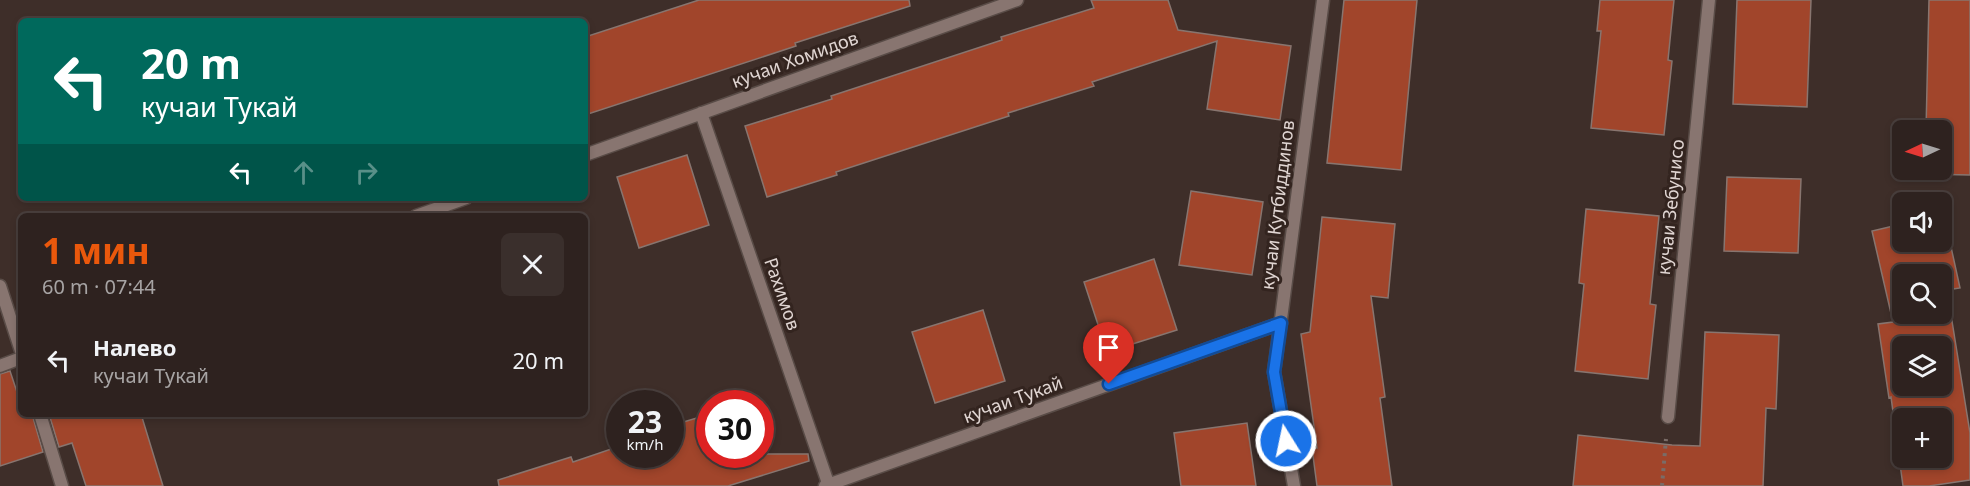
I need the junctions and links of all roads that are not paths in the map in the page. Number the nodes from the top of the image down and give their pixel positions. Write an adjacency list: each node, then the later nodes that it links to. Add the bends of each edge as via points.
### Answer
1 (1017, 0): 4 (street, кучаи Хомидов)
2 (1323, 0): 9 (street, кучаи Кутбиддинов)
3 (1709, 0): 14 (street, кучаи Зебунисо)
4 (701, 113): 5 (street, кучаи Хомидов); 16 (street, Рахимов)
5 (588, 154)
6 (458, 201): 7 (street)
7 (424, 213)
8 (0, 286): 10 (street)
9 (1281, 323): 16 (street, кучаи Тукай); 17 (street, кучаи Кутбиддинов, via 1274,372)
10 (18, 342)
11 (18, 359): 12 (street)
12 (0, 366)
13 (41, 417): 15 (street)
14 (1668, 417)
15 (62, 486)
16 (828, 486)
17 (1293, 486)

